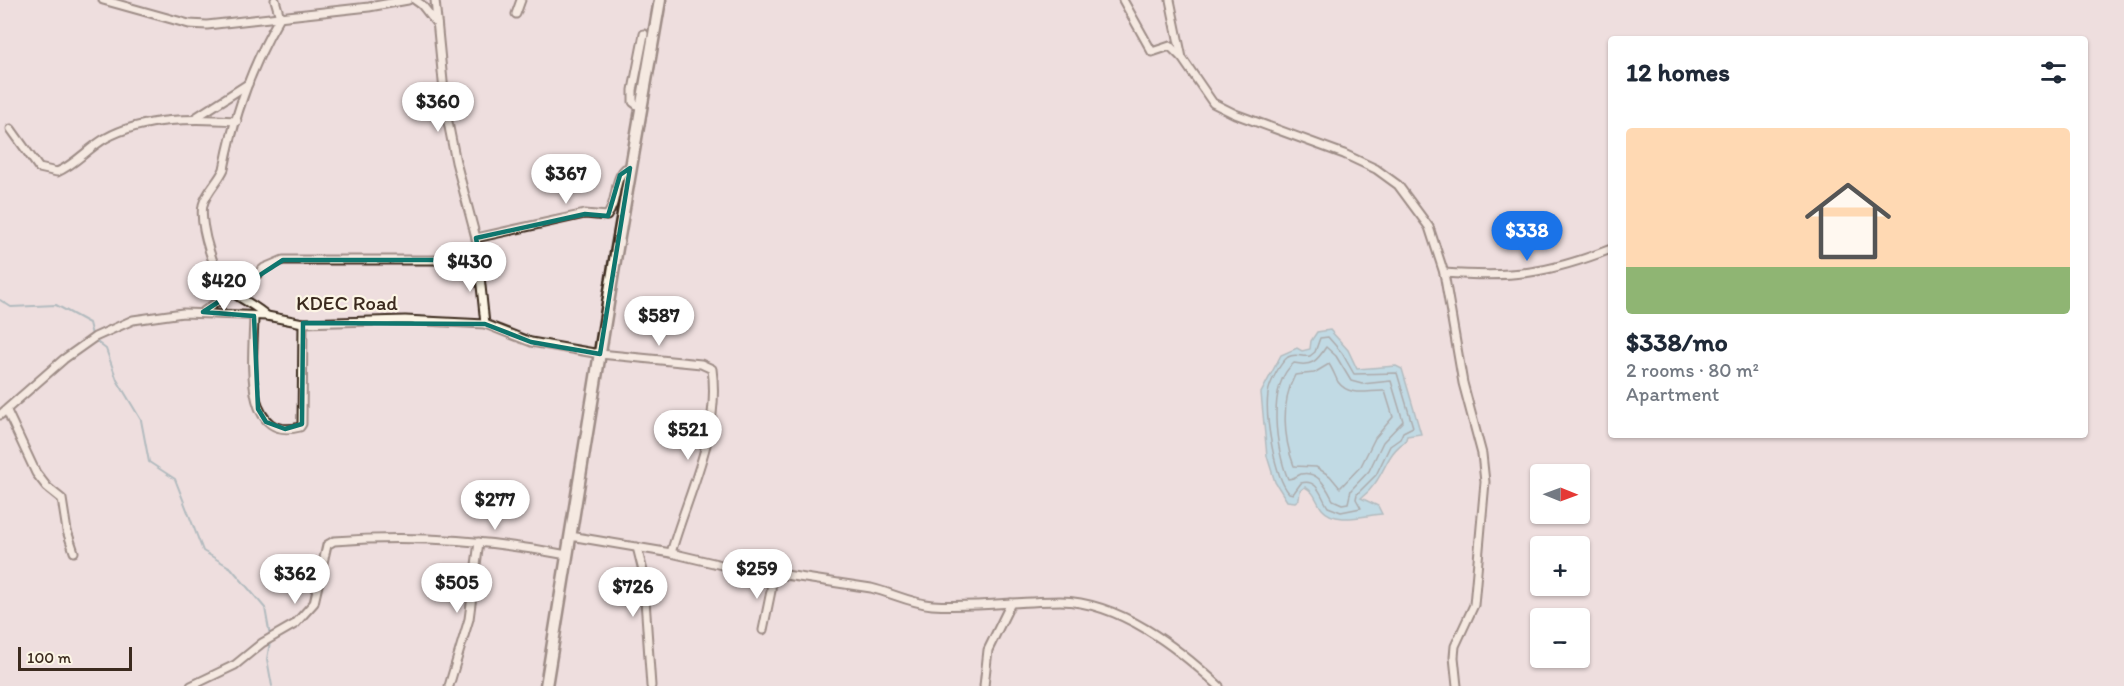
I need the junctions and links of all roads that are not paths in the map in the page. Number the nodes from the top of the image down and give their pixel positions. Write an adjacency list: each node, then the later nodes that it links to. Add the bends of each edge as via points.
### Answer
1 (103, 0): 12 (street, via 199,25)
2 (275, 0): 12 (street)
3 (408, 0): 10 (street)
4 (415, 0): 13 (street)
5 (435, 0): 13 (street)
6 (521, 0): 11 (street)
7 (660, 0): 17 (main road)
8 (1123, 0): 15 (street, via 1152,52 1170,46)
9 (1170, 0): 15 (street)
10 (357, 4): 12 (street)
11 (516, 14)
12 (280, 17): 16 (street)
13 (437, 24): 22 (street, via 446,112)
14 (644, 34): 17 (street, via 633,90 633,102)
15 (1182, 58): 25 (street, via 1213,103 1344,154 1398,185 1429,227)
16 (248, 84): 18 (street); 19 (street)
17 (641, 108): 21 (main road)
18 (195, 117): 19 (street); 20 (street, via 143,126 107,138 57,172 39,168)
19 (237, 121): 26 (street, via 225,169 203,207 202,228 222,279)
20 (11, 129)
21 (630, 168): 22 (street, via 620,175 614,205 607,216 585,214); 32 (main road)
22 (476, 238): 24 (street)
23 (1608, 250): 25 (street, via 1528,274)
24 (480, 260): 26 (street, via 283,260 264,268); 31 (street)
25 (1444, 273): 50 (street, via 1485,483 1474,605 1455,646)
26 (233, 293): 27 (street); 29 (street, via 255,304)
27 (203, 312): 28 (street, KDEC Road); 33 (street, KDEC Road, via 133,320 95,337 64,359)
28 (254, 316): 29 (street, KDEC Road); 30 (street, via 253,385 258,409 266,422 285,429 300,428 302,424)
29 (267, 316): 30 (street, KDEC Road)
30 (303, 323): 31 (street, KDEC Road, via 405,320)
31 (485, 324): 32 (street, KDEC Road, via 531,342)
32 (600, 354): 35 (main road); 39 (street, KDEC Road, via 700,364 712,369 715,388 706,447)
33 (7, 411): 34 (street, KDEC Road); 38 (street, via 36,473 62,498)
34 (0, 415)
35 (570, 536): 37 (street); 40 (main road)
36 (479, 542): 40 (street); 44 (street, via 398,537 333,541 327,545 314,603 295,624 235,665); 45 (street, via 469,619)
37 (637, 547): 39 (street); 47 (street, via 643,571)
38 (74, 552)
39 (671, 553): 41 (street)
40 (567, 555): 46 (main road)
41 (772, 573): 42 (street, via 871,588 931,605); 43 (street)
42 (1011, 603): 48 (street, via 988,650); 49 (street, via 1062,601 1104,609 1146,631)
43 (763, 630)
44 (191, 686)
45 (449, 686)
46 (546, 686)
47 (651, 686)
48 (984, 686)
49 (1219, 686)
50 (1457, 686)

